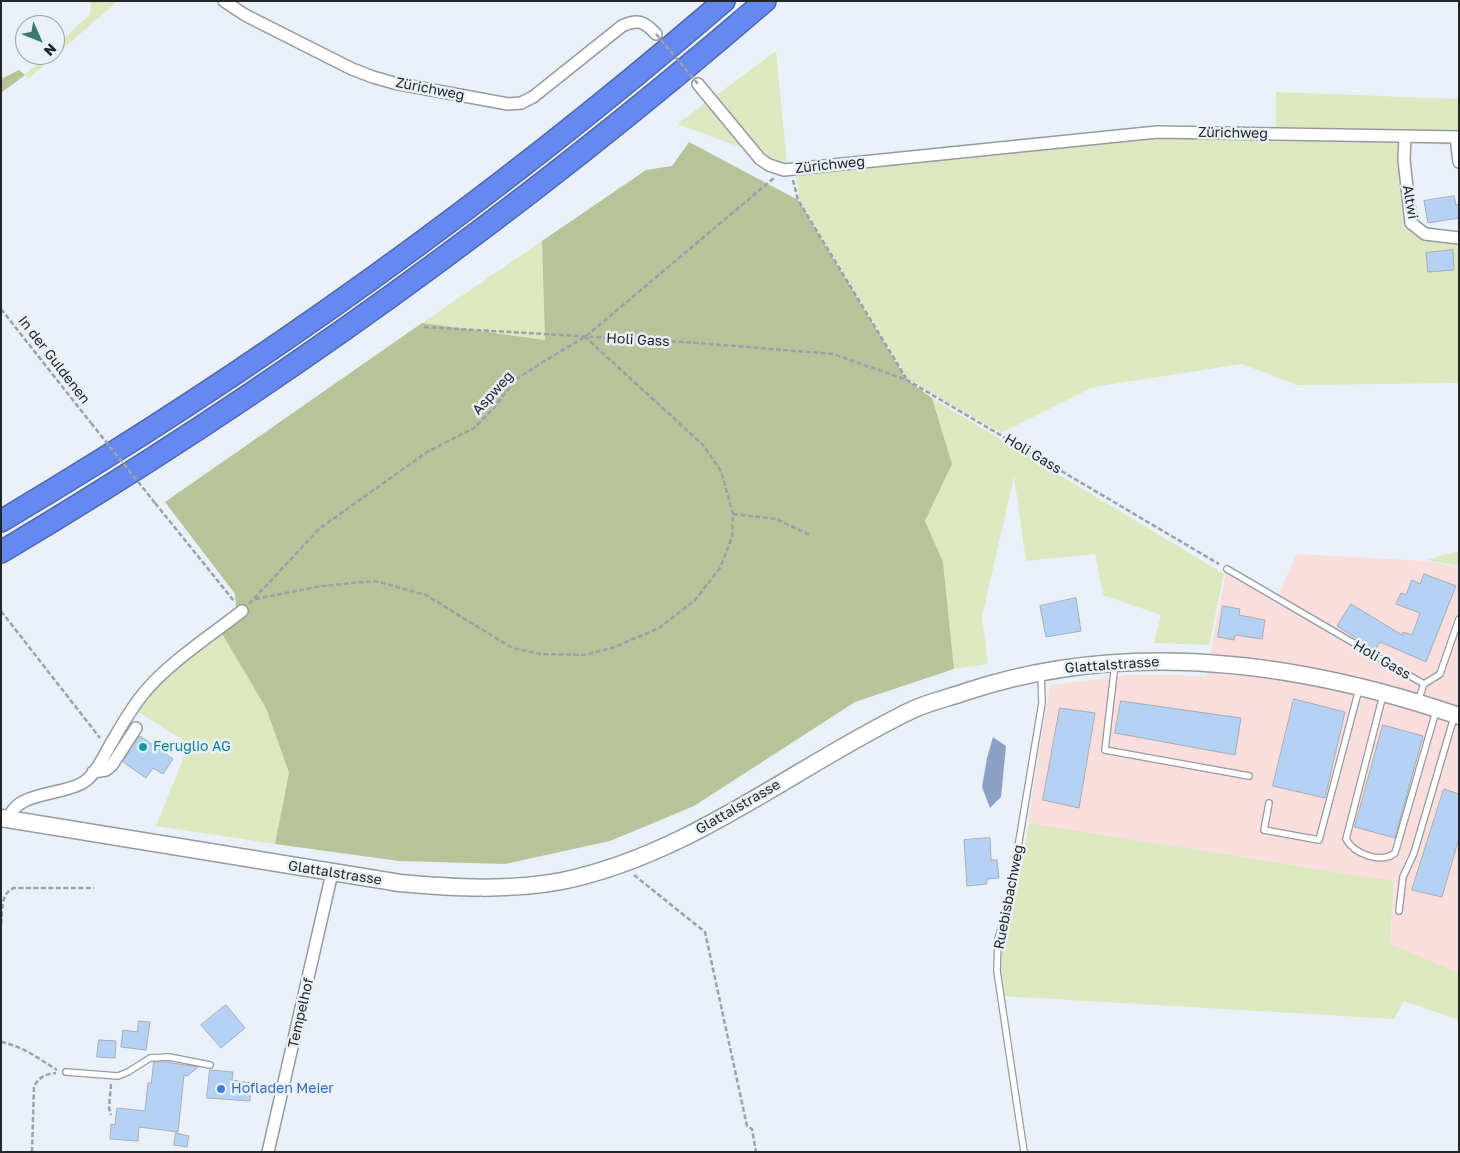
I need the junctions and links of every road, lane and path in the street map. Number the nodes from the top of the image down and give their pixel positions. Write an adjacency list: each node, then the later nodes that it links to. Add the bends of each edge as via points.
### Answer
1 (224, 1): 4 (street, Zürichweg, via 372,77 508,104 521,103 532,97 622,26 640,22)
2 (724, 1): 16 (highway, via 548,146 374,276 196,399)
3 (765, 1): 18 (highway, via 571,161 390,298 203,426)
4 (656, 34): 5 (path, bridge)
5 (698, 84): 9 (street, Zürichweg, via 760,159 769,165)
6 (1405, 136): 7 (street, Zürichweg); 9 (street, Zürichweg, via 1157,132); 10 (street, Altwi, via 1404,160 1411,223 1425,234)
7 (1457, 137): 8 (street)
8 (1459, 162)
9 (788, 169): 13 (path, Aspweg); 14 (path, via 798,200)
10 (1456, 238)
11 (1, 308): 21 (path, In der Guldenen, bridge)
12 (424, 326): 13 (path, Holi Gass)
13 (585, 337): 14 (path, Holi Gass, via 833,354); 15 (path, via 703,445 721,471); 20 (path, Aspweg, via 515,380 474,428 428,452 319,529)
14 (907, 380): 19 (path, Holi Gass)
15 (733, 514): 17 (path, via 776,519); 20 (path, via 732,537 720,568 695,600 659,628 612,648 584,655 540,654 512,648 426,595 375,581 322,586)
16 (1, 521)
17 (810, 535)
18 (1, 552)
19 (1227, 569): 26 (lane, Holi Gass)
20 (253, 600): 21 (path, Aspweg)
21 (242, 611): 33 (street, via 154,681 134,706)
22 (1, 612): 33 (path)
23 (1459, 619): 26 (lane, via 1440,674)
24 (1116, 662): 25 (street, Glattalstrasse); 27 (street, Glattalstrasse, via 1240,665); 35 (lane, via 1104,750)
25 (1040, 672): 38 (street, Glattalstrasse, via 1000,681 915,709 701,830); 51 (lane, Ruebisbachweg, via 1042,703 1012,892 998,939 997,971)
26 (1424, 684): 29 (lane, Holi Gass)
27 (1360, 687): 28 (street, Glattalstrasse); 36 (lane, via 1319,840 1264,830)
28 (1384, 693): 29 (street, Glattalstrasse); 30 (lane, via 1346,839 1356,851 1381,859 1395,853)
29 (1417, 703): 30 (street, Glattalstrasse)
30 (1436, 709): 31 (street, Glattalstrasse)
31 (1457, 716): 41 (lane, via 1414,853 1403,877)
32 (136, 728): 34 (street, via 112,765 106,770)
33 (108, 749): 34 (street)
34 (93, 772): 37 (street, via 71,789 28,799)
35 (1249, 776)
36 (1269, 803)
37 (5, 819): 39 (street, Glattalstrasse)
38 (624, 864): 39 (street, Glattalstrasse, via 561,881 502,888 400,884); 50 (path, via 705,932 747,1126 752,1129)
39 (332, 873): 49 (street, Tempelhof)
40 (94, 888): 42 (path, via 14,888 4,896)
41 (1400, 911)
42 (1, 924)
43 (1, 1042): 48 (path, via 33,1054 61,1073 45,1075 34,1086)
44 (210, 1066): 46 (lane, via 169,1057 150,1058 128,1072)
45 (66, 1072): 46 (lane)
46 (111, 1076): 47 (path)
47 (111, 1115)
48 (32, 1152)
49 (268, 1152)
50 (756, 1152)
51 (1024, 1152)

